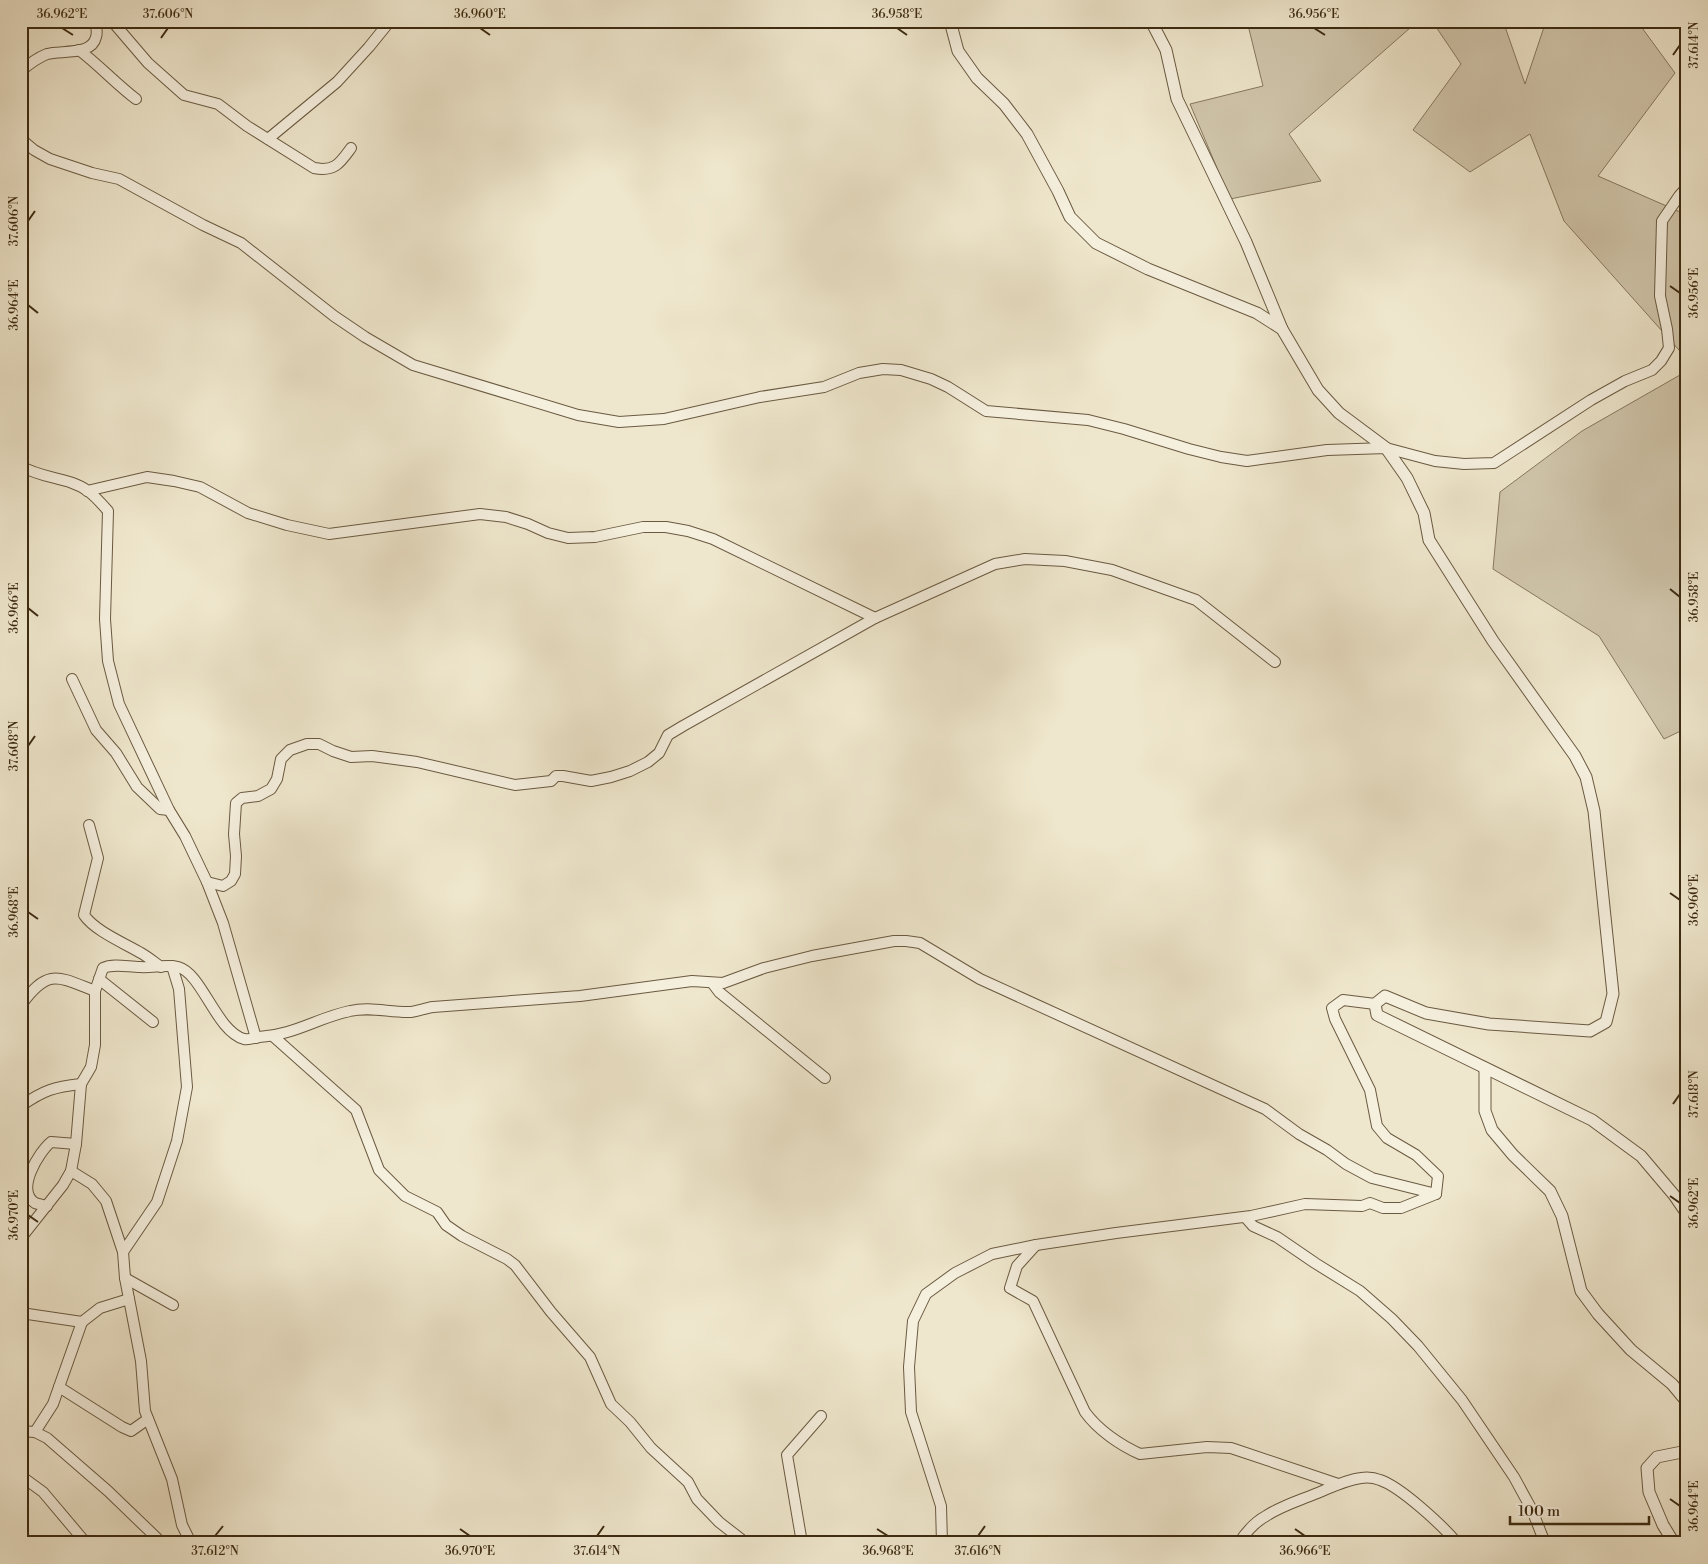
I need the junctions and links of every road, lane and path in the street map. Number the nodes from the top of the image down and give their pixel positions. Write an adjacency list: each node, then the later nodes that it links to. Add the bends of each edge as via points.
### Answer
1 (95, 21): 6 (street, via 97,36 93,43)
2 (112, 21): 9 (street, via 148,63 184,95 218,104)
3 (390, 21): 9 (street, via 337,82)
4 (950, 21): 13 (street, via 958,51 977,78 1004,104 1027,134 1070,218 1096,243 1148,269 1257,313)
5 (1151, 21): 13 (street, via 1166,50 1176,99 1246,242)
6 (79, 50): 7 (street, via 48,54); 8 (street)
7 (21, 71)
8 (136, 99)
9 (268, 139): 11 (street, via 314,168 324,170 334,168)
10 (21, 140): 14 (street, via 50,159 119,179 241,243 334,316 413,365 578,415 619,422 664,419 760,397 824,387 859,373 883,369 917,373 948,387 986,411 1088,420 1221,457 1247,461 1327,450)
11 (351, 148)
12 (1687, 187): 14 (street, via 1662,221 1660,296 1669,348 1652,370 1590,400 1494,463 1435,461)
13 (1282, 330): 14 (street, via 1318,390 1339,413)
14 (1386, 448): 28 (street, via 1416,493 1429,540 1586,777 1594,811 1614,994 1606,1022 1590,1031 1489,1024 1426,1012 1385,996)
15 (21, 466): 16 (street)
16 (87, 491): 17 (street, via 148,477 174,481 200,487 248,513 329,534 480,514 506,517 568,538 595,537 643,527 666,527 713,539); 20 (street, via 108,511 105,620 108,661 119,704)
17 (875, 618): 18 (street, via 995,564 1025,559 1065,561 1112,570 1196,600); 22 (street, via 668,735 659,753 648,762 611,777 591,781 556,776 551,781 515,785 417,762 372,756 351,757 319,744 290,750 280,759 277,779 271,789 236,803 235,874 231,881 223,886)
18 (1275, 662)
19 (72, 679): 20 (street, via 96,730 116,753 137,787 160,809)
20 (169, 810): 22 (street)
21 (89, 825): 24 (street, via 98,858 84,915 104,932)
22 (207, 882): 32 (street, via 223,923)
23 (172, 966): 24 (street); 32 (street, via 180,967 194,979 236,1035 245,1039); 45 (street, via 179,988 187,1087 177,1140 157,1202)
24 (161, 967): 25 (street, via 109,965 103,968)
25 (99, 979): 27 (street); 30 (street)
26 (713, 984): 31 (street, via 692,981 580,996 433,1007 411,1012 368,1008 337,1014); 34 (street); 39 (street, via 812,956 894,941 920,943 980,980 1266,1109 1299,1134 1372,1178)
27 (96, 991): 29 (street, via 61,977 50,978 41,982); 35 (street, via 95,1045 91,1067)
28 (1375, 1004): 33 (street, via 1378,1014 1387,1020); 39 (street, via 1343,1000 1332,1008 1370,1090 1377,1126 1387,1138 1416,1155 1438,1176)
29 (21, 1005)
30 (153, 1022)
31 (274, 1037): 32 (street); 63 (street, via 356,1110 379,1170 405,1196 437,1212 446,1225 514,1265 590,1357 611,1404 688,1482 697,1498 719,1522)
32 (256, 1038)
33 (1484, 1068): 41 (street, via 1592,1120 1641,1156); 52 (street, via 1485,1111 1492,1130 1550,1191 1562,1216 1581,1291 1631,1350 1672,1384)
34 (825, 1078)
35 (81, 1084): 36 (street, via 42,1092); 37 (street)
36 (21, 1106)
37 (76, 1144): 38 (street); 40 (street, via 51,1142 33,1167 28,1194 34,1202)
38 (71, 1171): 40 (street); 45 (street, via 92,1184 106,1200)
39 (1436, 1194): 42 (street, via 1401,1208 1370,1204 1305,1204)
40 (47, 1206): 43 (street)
41 (1687, 1214)
42 (1245, 1217): 44 (street); 68 (street, via 1253,1226 1277,1237 1360,1291 1418,1346 1462,1400 1509,1469 1532,1510)
43 (21, 1238)
44 (1036, 1245): 59 (street, via 1017,1266 1010,1288 1032,1301 1092,1422 1140,1454 1207,1447 1231,1448); 65 (street, via 992,1254 955,1273 926,1294 913,1320 909,1366 911,1412 941,1506)
45 (124, 1252): 46 (street)
46 (125, 1278): 47 (street); 48 (street)
47 (129, 1299): 50 (street, via 100,1308); 54 (street)
48 (173, 1305)
49 (21, 1313): 50 (street)
50 (82, 1322): 51 (street)
51 (59, 1386): 54 (street, via 122,1428 131,1431); 56 (street, via 53,1404)
52 (1687, 1402)
53 (821, 1416): 64 (street, via 787,1455)
54 (148, 1419): 62 (street, via 172,1480 182,1526)
55 (21, 1431): 56 (street)
56 (34, 1432): 61 (street, via 62,1450)
57 (1687, 1451): 69 (street, via 1657,1457 1647,1468 1649,1492)
58 (21, 1476): 60 (street, via 43,1492)
59 (1338, 1484): 66 (street, via 1265,1516); 67 (street, via 1364,1477 1381,1480 1428,1514)
60 (86, 1543)
61 (162, 1543)
62 (192, 1543)
63 (746, 1543)
64 (802, 1543)
65 (942, 1543)
66 (1239, 1543)
67 (1457, 1543)
68 (1544, 1543)
69 (1674, 1543)

